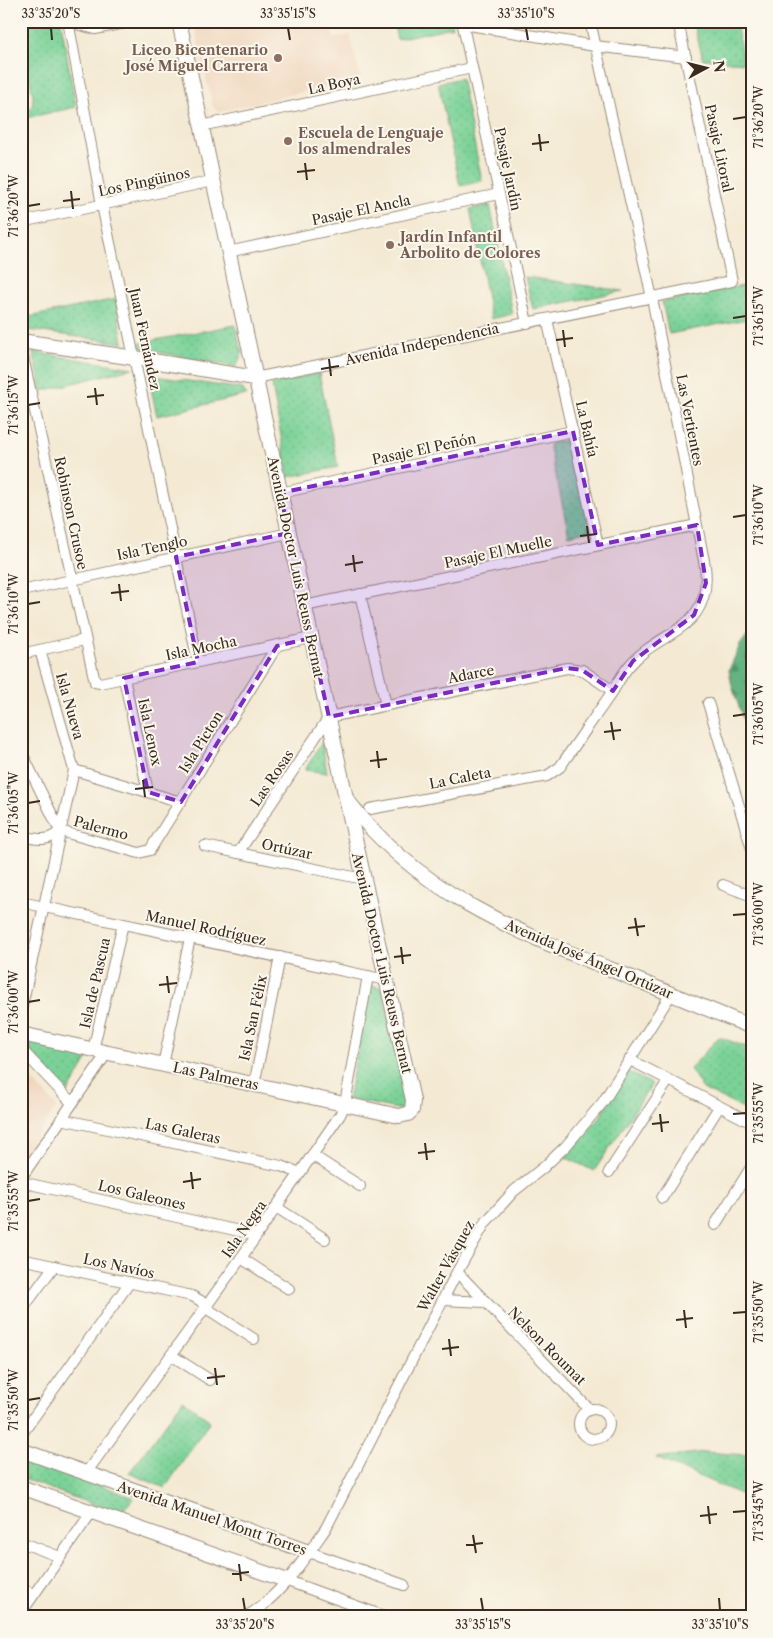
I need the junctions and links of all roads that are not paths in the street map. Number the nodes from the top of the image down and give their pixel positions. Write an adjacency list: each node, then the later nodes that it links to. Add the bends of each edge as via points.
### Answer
1 (68, 21): 16 (street, Juan Fernández)
2 (73, 21): 3 (street, via 96,27)
3 (125, 21)
4 (179, 21): 13 (street, Avenida Doctor Luis Reuss Bernat)
5 (590, 21): 8 (street, Las Vertientes)
6 (678, 21): 9 (street, Pasaje Litoral)
7 (463, 23): 8 (street); 10 (street, Pasaje Jardín)
8 (595, 46): 9 (street); 20 (street, Las Vertientes)
9 (686, 57): 19 (street, Pasaje Litoral)
10 (472, 68): 13 (street, La Boya); 15 (street, Pasaje Jardín)
11 (21, 86): 12 (street, via 24,91)
12 (21, 101)
13 (201, 126): 14 (street, Avenida Doctor Luis Reuss Bernat)
14 (213, 181): 16 (street, Los Pingüinos); 18 (street, Avenida Doctor Luis Reuss Bernat)
15 (500, 194): 18 (street, Pasaje El Ancla); 22 (street, Pasaje Jardín)
16 (102, 205): 17 (street, Los Pingüinos); 25 (street, Juan Fernández)
17 (21, 222)
18 (228, 252): 26 (street, Avenida Doctor Luis Reuss Bernat)
19 (732, 281): 20 (street, Avenida Independencia)
20 (652, 298): 21 (street, Avenida Independencia); 29 (street, Las Vertientes)
21 (547, 319): 22 (street, Avenida Independencia); 27 (street, La Bahía)
22 (527, 323): 26 (street, Avenida Independencia)
23 (21, 341): 25 (street, Avenida Independencia)
24 (21, 348): 33 (street, Robinson Crusoe)
25 (135, 358): 26 (street, Avenida Independencia); 32 (street, Juan Fernández)
26 (255, 378): 28 (street, Avenida Doctor Luis Reuss Bernat)
27 (574, 431): 28 (street, Pasaje El Peñón); 31 (street, La Bahía)
28 (280, 493): 30 (street, Avenida Doctor Luis Reuss Bernat)
29 (697, 525): 31 (street, Pasaje El Muelle); 45 (street, Las Vertientes, via 706,575 705,592 699,607 681,628 633,661)
30 (289, 533): 32 (street, Isla Tenglo); 36 (street, Avenida Doctor Luis Reuss Bernat)
31 (598, 545): 35 (street, Pasaje El Muelle)
32 (176, 557): 33 (street, Isla Tenglo); 42 (street, Juan Fernández)
33 (72, 580): 34 (street, Isla Tenglo); 38 (street, Robinson Crusoe)
34 (21, 591)
35 (360, 594): 36 (street, Pasaje El Muelle); 47 (street)
36 (304, 606): 37 (street, Avenida Doctor Luis Reuss Bernat)
37 (312, 638): 39 (street, Isla Mocha); 48 (street, Avenida Doctor Luis Reuss Bernat)
38 (85, 640): 40 (street); 44 (street, Robinson Crusoe)
39 (277, 646): 42 (street, Isla Mocha); 55 (street, Isla Picton)
40 (40, 650): 41 (street); 51 (street, Isla Nueva)
41 (21, 654)
42 (198, 662): 43 (street, Isla Mocha)
43 (124, 678): 44 (street, Isla Mocha); 53 (street, Isla Lenox)
44 (96, 683)
45 (613, 691): 47 (street, Adarce, via 572,668); 52 (street, Las Vertientes)
46 (708, 703): 60 (street)
47 (386, 705): 48 (street, Adarce)
48 (328, 717): 54 (street, Avenida Doctor Luis Reuss Bernat); 62 (street, Las Rosas)
49 (21, 751): 50 (street)
50 (24, 762): 57 (street)
51 (74, 770): 53 (street); 57 (street)
52 (554, 772): 56 (street, La Caleta, via 548,776)
53 (148, 792): 55 (street)
54 (346, 798): 63 (street, Avenida Doctor Luis Reuss Bernat); 73 (street, Avenida José Ángel Ortúzar, via 392,851 456,899 541,942)
55 (180, 802): 61 (street, Isla Picton)
56 (370, 809)
57 (60, 831): 58 (street, Palermo, via 42,840); 61 (street, Palermo, via 139,853); 67 (street)
58 (21, 836)
59 (205, 846): 62 (street, Ortúzar)
60 (752, 849)
61 (147, 852)
62 (238, 853): 63 (street, Ortúzar)
63 (364, 879): 72 (street, Avenida Doctor Luis Reuss Bernat)
64 (723, 885): 65 (street)
65 (752, 896)
66 (21, 902): 67 (street, Manuel Rodríguez)
67 (44, 907): 68 (street, Manuel Rodríguez); 74 (street)
68 (123, 924): 69 (street, Manuel Rodríguez); 78 (street, Isla de Pascua)
69 (190, 938): 70 (street, Manuel Rodríguez); 81 (street)
70 (280, 957): 71 (street, Manuel Rodríguez); 83 (street, Isla San Félix)
71 (368, 976): 72 (street, Manuel Rodríguez); 85 (street, Isla Negra)
72 (386, 980): 87 (street, Avenida Doctor Luis Reuss Bernat, via 413,1100)
73 (671, 994): 75 (street, Avenida José Ángel Ortúzar); 80 (street, Walter Vásquez)
74 (21, 1010)
75 (752, 1027)
76 (21, 1034): 78 (street, Las Palmeras)
77 (21, 1050): 84 (street)
78 (93, 1050): 79 (street, Las Palmeras)
79 (107, 1052): 81 (street, Las Palmeras); 84 (street)
80 (630, 1060): 82 (street); 106 (street, Walter Vásquez, via 603,1102 566,1146 491,1214)
81 (163, 1065): 83 (street, Las Palmeras)
82 (668, 1081): 86 (street); 93 (street)
83 (254, 1084): 85 (street, Las Palmeras)
84 (72, 1103): 88 (street)
85 (344, 1104): 87 (street, Las Palmeras, via 399,1116); 90 (street, Isla Negra)
86 (719, 1107): 89 (street); 98 (street)
87 (410, 1113)
88 (61, 1119): 91 (street); 94 (street, Las Galeras, via 281,1166)
89 (752, 1123)
90 (312, 1155): 94 (street, Isla Negra); 97 (street)
91 (25, 1162): 95 (street)
92 (752, 1166): 100 (street)
93 (609, 1172)
94 (300, 1173): 99 (street, Isla Negra)
95 (21, 1178)
96 (21, 1182): 101 (street, Los Galeones)
97 (360, 1186)
98 (662, 1198)
99 (276, 1207): 101 (street, Isla Negra); 102 (street)
100 (714, 1224)
101 (257, 1235): 103 (street, Isla Negra)
102 (325, 1239)
103 (242, 1258): 108 (street); 111 (street, Isla Negra)
104 (21, 1259): 105 (street, Los Navíos)
105 (54, 1266): 107 (street, Los Navíos); 112 (street)
106 (457, 1272): 109 (street, Walter Vásquez); 110 (street, Nelson Roumat)
107 (130, 1282): 111 (street, Los Navíos, via 192,1296 201,1300); 117 (street)
108 (289, 1289)
109 (443, 1300): 110 (street); 123 (street, Walter Vásquez, via 326,1528)
110 (484, 1302): 116 (street, Nelson Roumat)
111 (206, 1308): 113 (street, Los Navíos); 114 (street, Isla Negra)
112 (21, 1311)
113 (254, 1339)
114 (171, 1356): 115 (street); 119 (street, Isla Negra)
115 (210, 1380)
116 (590, 1409)
117 (21, 1435)
118 (21, 1450): 119 (street, Avenida Manuel Montt Torres)
119 (86, 1473): 123 (street, Avenida Manuel Montt Torres)
120 (21, 1487): 121 (street)
121 (91, 1513): 124 (street); 125 (street)
122 (21, 1542): 124 (street)
123 (309, 1552): 125 (street, Walter Vásquez); 126 (street, Avenida Manuel Montt Torres)
124 (60, 1557): 128 (street)
125 (286, 1580): 130 (street, Walter Vásquez, via 270,1599); 131 (street)
126 (404, 1585)
127 (21, 1589): 128 (street)
128 (34, 1594): 129 (street)
129 (21, 1613)
130 (245, 1617)
131 (386, 1617)

